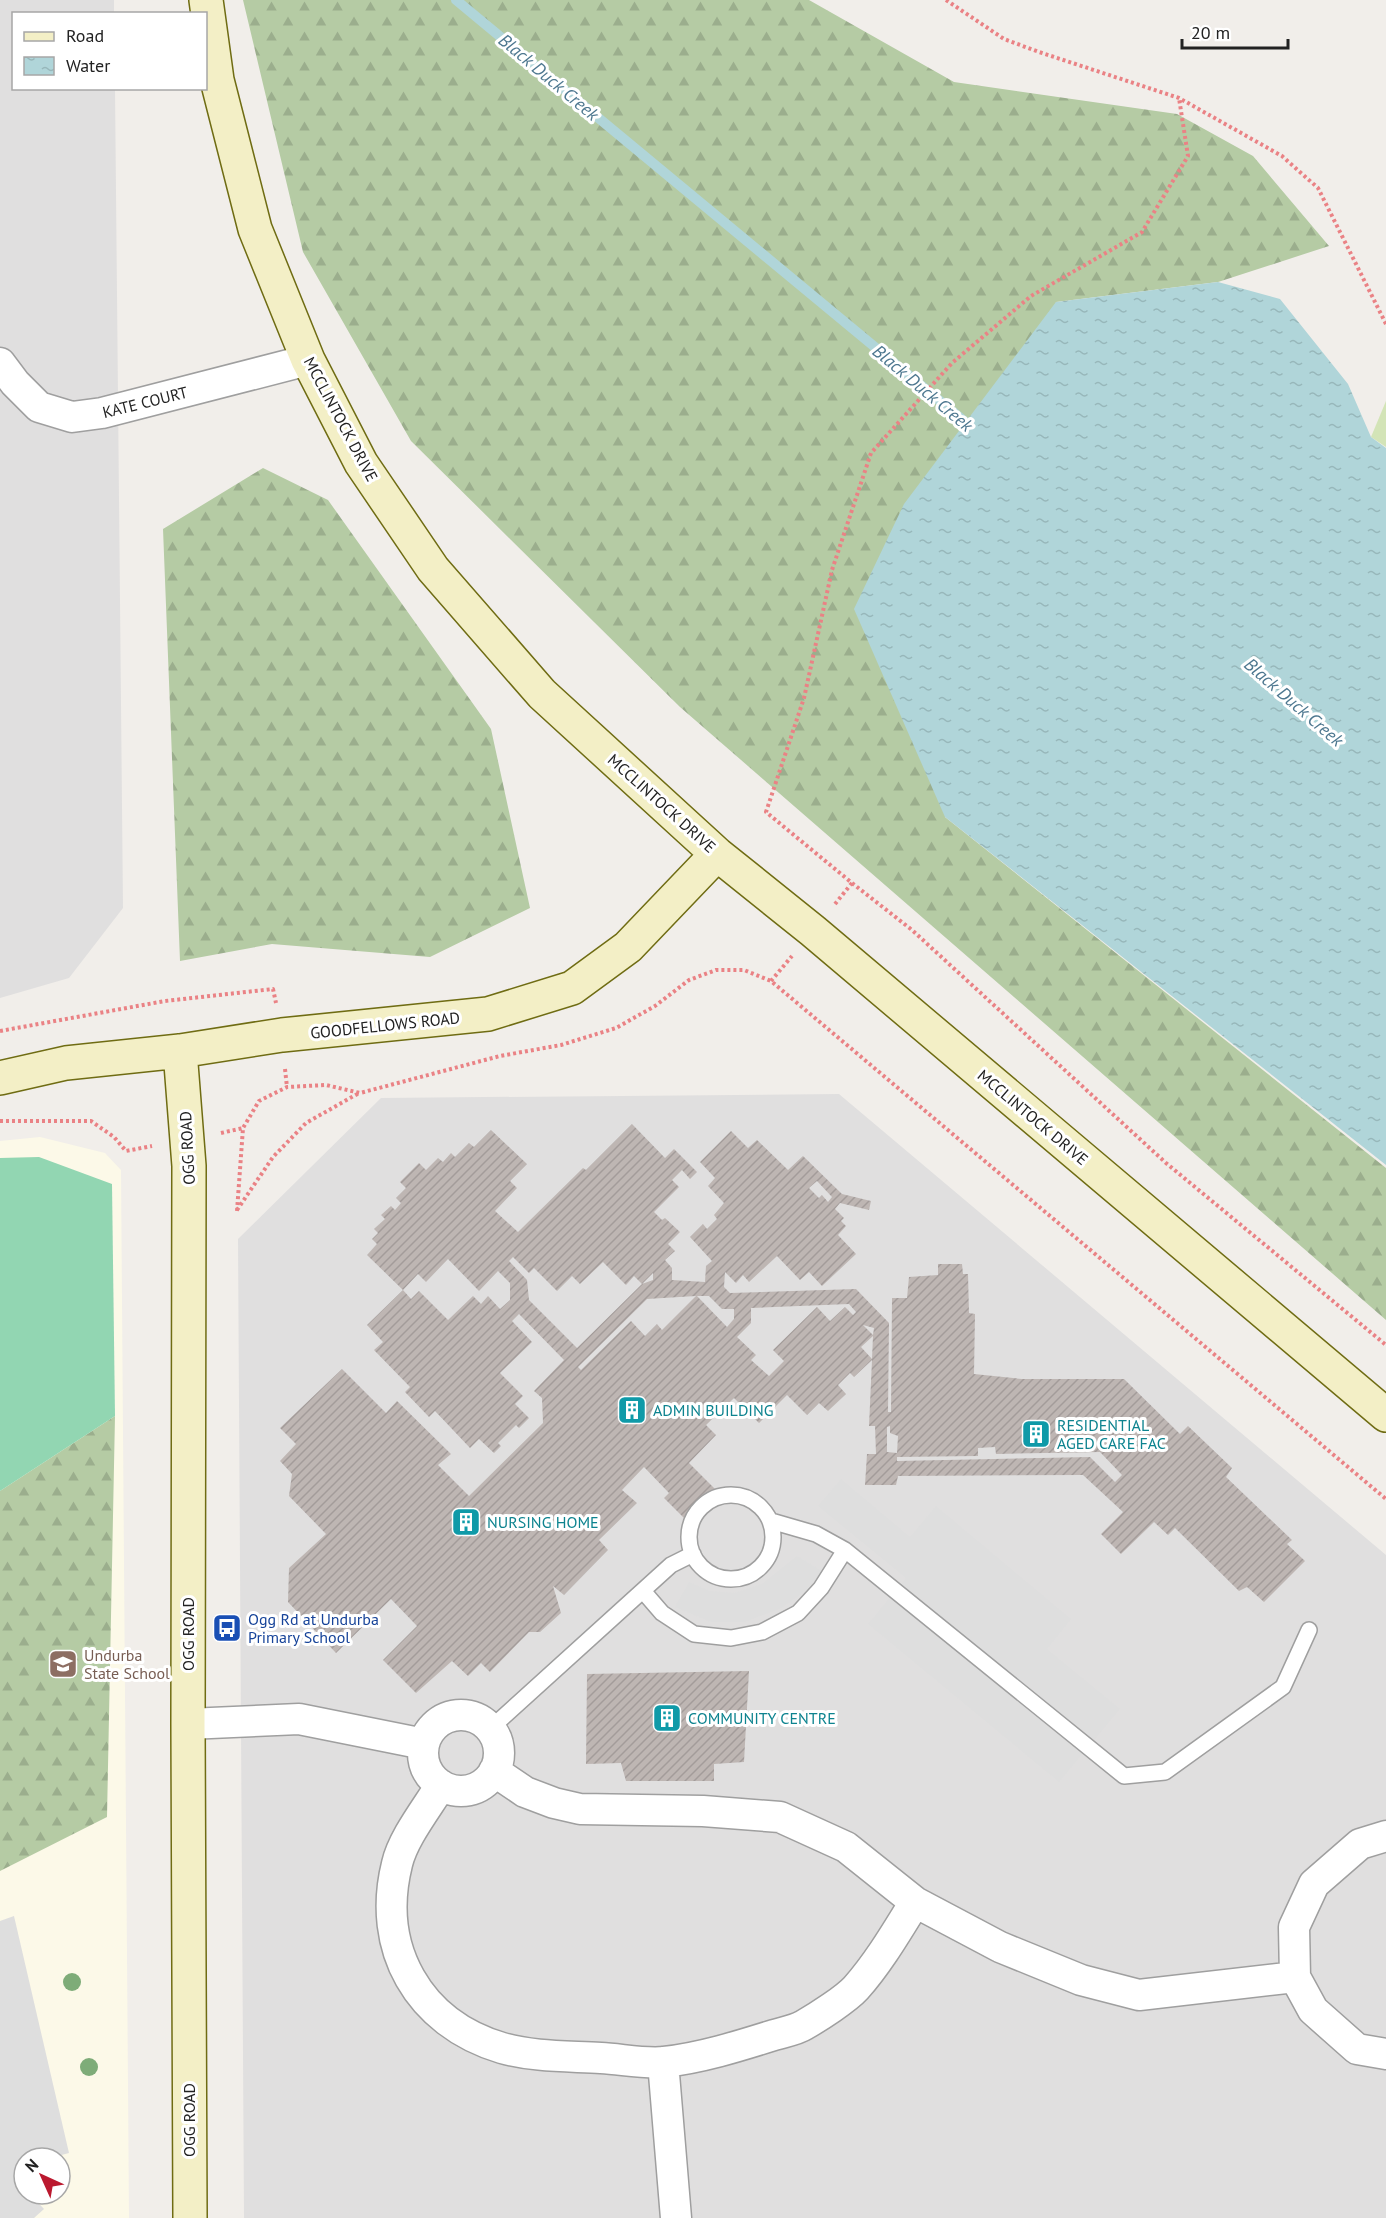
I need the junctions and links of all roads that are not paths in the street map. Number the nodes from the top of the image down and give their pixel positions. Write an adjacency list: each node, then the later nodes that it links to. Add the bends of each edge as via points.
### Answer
1 (206, 0): 2 (street, MCCLINTOCK DRIVE, via 217,80 255,229)
2 (308, 360): 3 (street, KATE COURT, via 102,413 72,417 39,407); 4 (street, MCCLINTOCK DRIVE, via 361,463 433,569 542,694)
3 (0, 363)
4 (717, 854): 5 (street, GOODFELLOWS ROAD, via 628,947 572,988 488,1014 282,1035); 7 (street, MCCLINTOCK DRIVE)
5 (180, 1051): 6 (street, GOODFELLOWS ROAD, via 66,1063); 13 (street, OGG ROAD, via 189,1166)
6 (0, 1078)
7 (1386, 1415)
8 (771, 1521): 9 (lane, via 816,1534); 10 (lane, via 772,1550 765,1563 741,1579 713,1576 702,1569); 10 (lane, via 752,1500 738,1494 710,1500 692,1520 689,1546)
9 (845, 1550): 11 (lane, via 821,1588 798,1613 762,1632 731,1638 694,1634 662,1613); 12 (lane, via 1124,1776 1165,1772 1283,1687)
10 (693, 1554): 11 (lane, via 671,1565)
11 (643, 1591): 14 (lane)
12 (1309, 1630)
13 (188, 1724): 15 (street, via 299,1719); 23 (street, OGG ROAD)
14 (491, 1728): 15 (street, via 475,1718 457,1715 434,1726); 16 (street, via 499,1752)
15 (424, 1744): 17 (street, via 423,1761)
16 (494, 1771): 17 (street, via 483,1785 471,1790 446,1789); 19 (street, via 525,1792 580,1809 780,1816 846,1847)
17 (441, 1785): 22 (street, via 397,1862 393,1887 392,1927 407,1977 419,1995 456,2025 502,2048)
18 (1386, 1836): 20 (street, via 1360,1844 1314,1884 1294,1928)
19 (915, 1902): 20 (street, via 1000,1947 1081,1980 1140,1995); 22 (street, via 855,1989 802,2027 737,2047)
20 (1295, 1977): 21 (street, via 1313,2010 1357,2049)
21 (1386, 2054)
22 (663, 2062): 24 (street)
23 (190, 2218)
24 (676, 2218)

